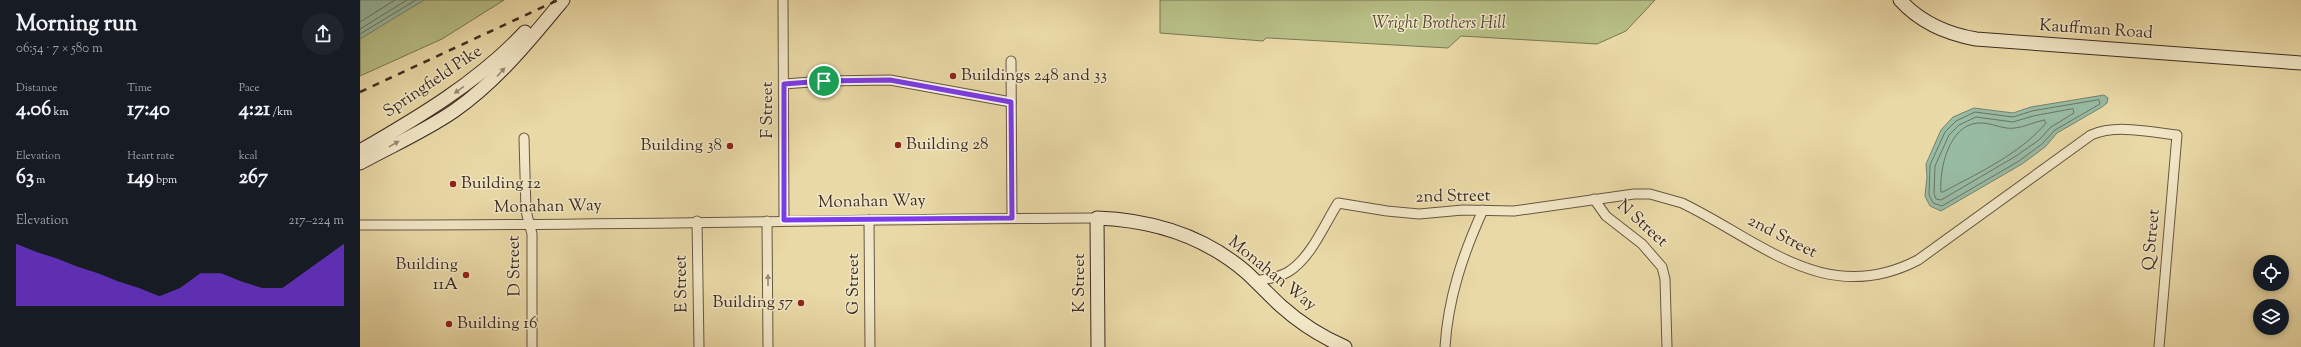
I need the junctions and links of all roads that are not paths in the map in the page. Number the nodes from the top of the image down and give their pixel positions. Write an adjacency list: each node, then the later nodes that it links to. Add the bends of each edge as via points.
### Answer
1 (554, 0): 11 (main road, Springfield Pike, one-way to 11, via 491,65 452,95)
2 (563, 0): 12 (main road, Springfield Pike, one-way to 2, via 452,112 478,93 497,76)
3 (783, 0): 7 (street, F Street)
4 (1900, 0): 6 (main road, Kauffman Road, via 1929,24 1976,39)
5 (1011, 61): 8 (street)
6 (2301, 63)
7 (784, 84): 8 (street, via 890,80); 17 (street, F Street)
8 (1011, 102): 15 (street)
9 (2177, 135): 13 (street, 2nd Street, via 2122,130 2099,132 1918,260 1895,270 1865,276 1832,276 1803,268 1700,211 1667,197 1639,194); 32 (street, Q Street)
10 (524, 138): 21 (street, D Street, via 526,211)
11 (360, 151)
12 (360, 163)
13 (1594, 199): 14 (street, 2nd Street, via 1514,211); 31 (street, N Street, via 1606,216 1642,244 1662,267 1665,279)
14 (1483, 210): 23 (street, 2nd Street, via 1406,214 1338,203 1297,266 1278,276); 30 (street, via 1468,243 1456,282)
15 (1012, 218): 16 (street, Monahan Way); 18 (street, Monahan Way)
16 (1097, 218): 23 (main road, Monahan Way, via 1135,221 1176,231 1221,254); 29 (main road, K Street)
17 (784, 220): 18 (street, Monahan Way); 20 (street, Monahan Way)
18 (869, 220): 28 (street, G Street)
19 (697, 221): 20 (street, Monahan Way); 21 (street, Monahan Way); 26 (street, E Street)
20 (767, 221): 27 (street, one-way to 20)
21 (530, 224): 22 (street, Monahan Way); 25 (street, D Street)
22 (360, 225)
23 (1255, 281): 24 (main road, Monahan Way, via 1290,314)
24 (1337, 345)
25 (532, 347)
26 (699, 347)
27 (768, 347)
28 (870, 347)
29 (1098, 347)
30 (1445, 347)
31 (1667, 347)
32 (2159, 347)

